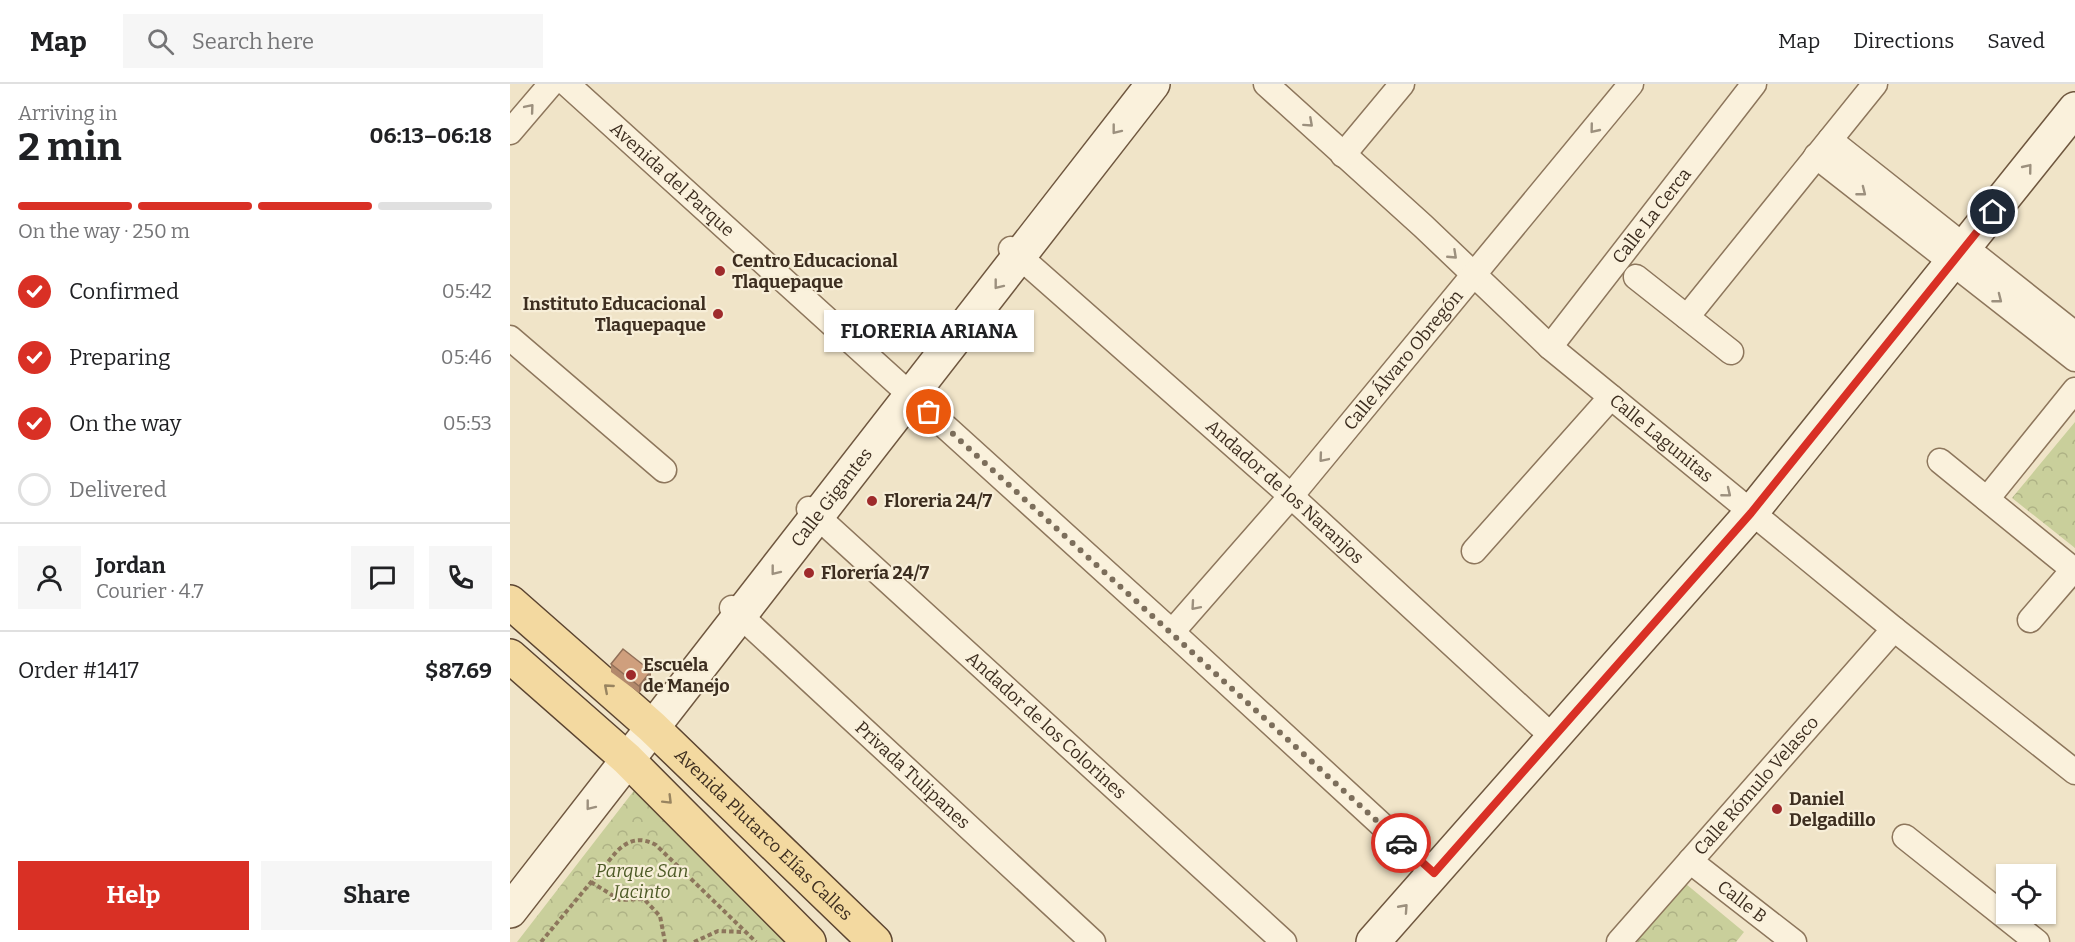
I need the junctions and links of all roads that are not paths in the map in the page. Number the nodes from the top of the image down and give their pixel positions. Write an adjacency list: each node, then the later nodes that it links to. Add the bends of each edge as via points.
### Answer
1 (551, 84): 10 (street, one-way to 1)
2 (567, 84): 24 (street, Avenida del Parque)
3 (1153, 84): 13 (main road, Calle Gigantes, one-way to 13)
4 (1266, 84): 12 (street, Calle Lagunitas, one-way to 12)
5 (1402, 84): 12 (street)
6 (1631, 84): 15 (street, Calle Álvaro Obregón, one-way to 15)
7 (1754, 84): 20 (street, Calle La Cerca)
8 (1875, 84): 11 (street)
9 (2075, 109): 14 (main road, one-way to 9)
10 (510, 132)
11 (1823, 148): 14 (street); 17 (street)
12 (1343, 154): 15 (street, Calle Lagunitas, one-way to 15)
13 (1016, 253): 24 (main road, Calle Gigantes, one-way to 24); 28 (street, Andador de los Naranjos)
14 (1959, 254): 18 (street); 22 (street, one-way to 22); 31 (main road)
15 (1475, 275): 20 (street, Calle Lagunitas); 28 (street, Calle Álvaro Obregón, one-way to 28)
16 (1636, 277): 17 (street)
17 (1687, 317): 21 (street)
18 (2075, 334)
19 (510, 338): 27 (street)
20 (1550, 347): 25 (street, Calle Lagunitas)
21 (1731, 352)
22 (2075, 359)
23 (2075, 390): 29 (street)
24 (911, 396): 30 (main road, Calle Gigantes); 38 (street, Avenida del Parque)
25 (1611, 397): 31 (street, Calle Lagunitas, one-way to 31); 32 (street)
26 (1940, 461): 29 (street)
27 (664, 470)
28 (1291, 496): 38 (street, Calle Álvaro Obregón, one-way to 38); 41 (street, Andador de los Naranjos)
29 (1987, 499): 33 (street)
30 (814, 512): 35 (main road, Calle Gigantes, one-way to 35); 51 (street, Andador de los Colorines)
31 (1751, 513): 37 (street, Calle Lagunitas); 41 (main road)
32 (1474, 551)
33 (2074, 570): 36 (street)
34 (510, 602): 40 (main road, Avenida Plutarco Elías Calles, one-way to 34)
35 (736, 612): 40 (main road, Calle Gigantes); 50 (street, Privada Tulipanes)
36 (2030, 620)
37 (1894, 629): 43 (street, Calle Lagunitas); 45 (street, Calle Rómulo Velasco)
38 (1172, 632): 46 (street, Avenida del Parque)
39 (510, 656): 42 (main road)
40 (652, 727): 42 (main road, Calle Gigantes); 49 (main road, Avenida Plutarco Elías Calles)
41 (1554, 738): 46 (main road)
42 (627, 759): 47 (main road, Calle Gigantes, one-way to 47); 48 (main road, one-way to 48)
43 (2075, 772)
44 (1905, 837): 55 (street)
45 (1690, 861): 53 (street, Calle Rómulo Velasco); 54 (street, Calle B)
46 (1434, 873): 52 (main road, one-way to 46)
47 (510, 911)
48 (809, 942)
49 (875, 942)
50 (1093, 942)
51 (1284, 942)
52 (1373, 942)
53 (1619, 942)
54 (1794, 942)
55 (2037, 942)

